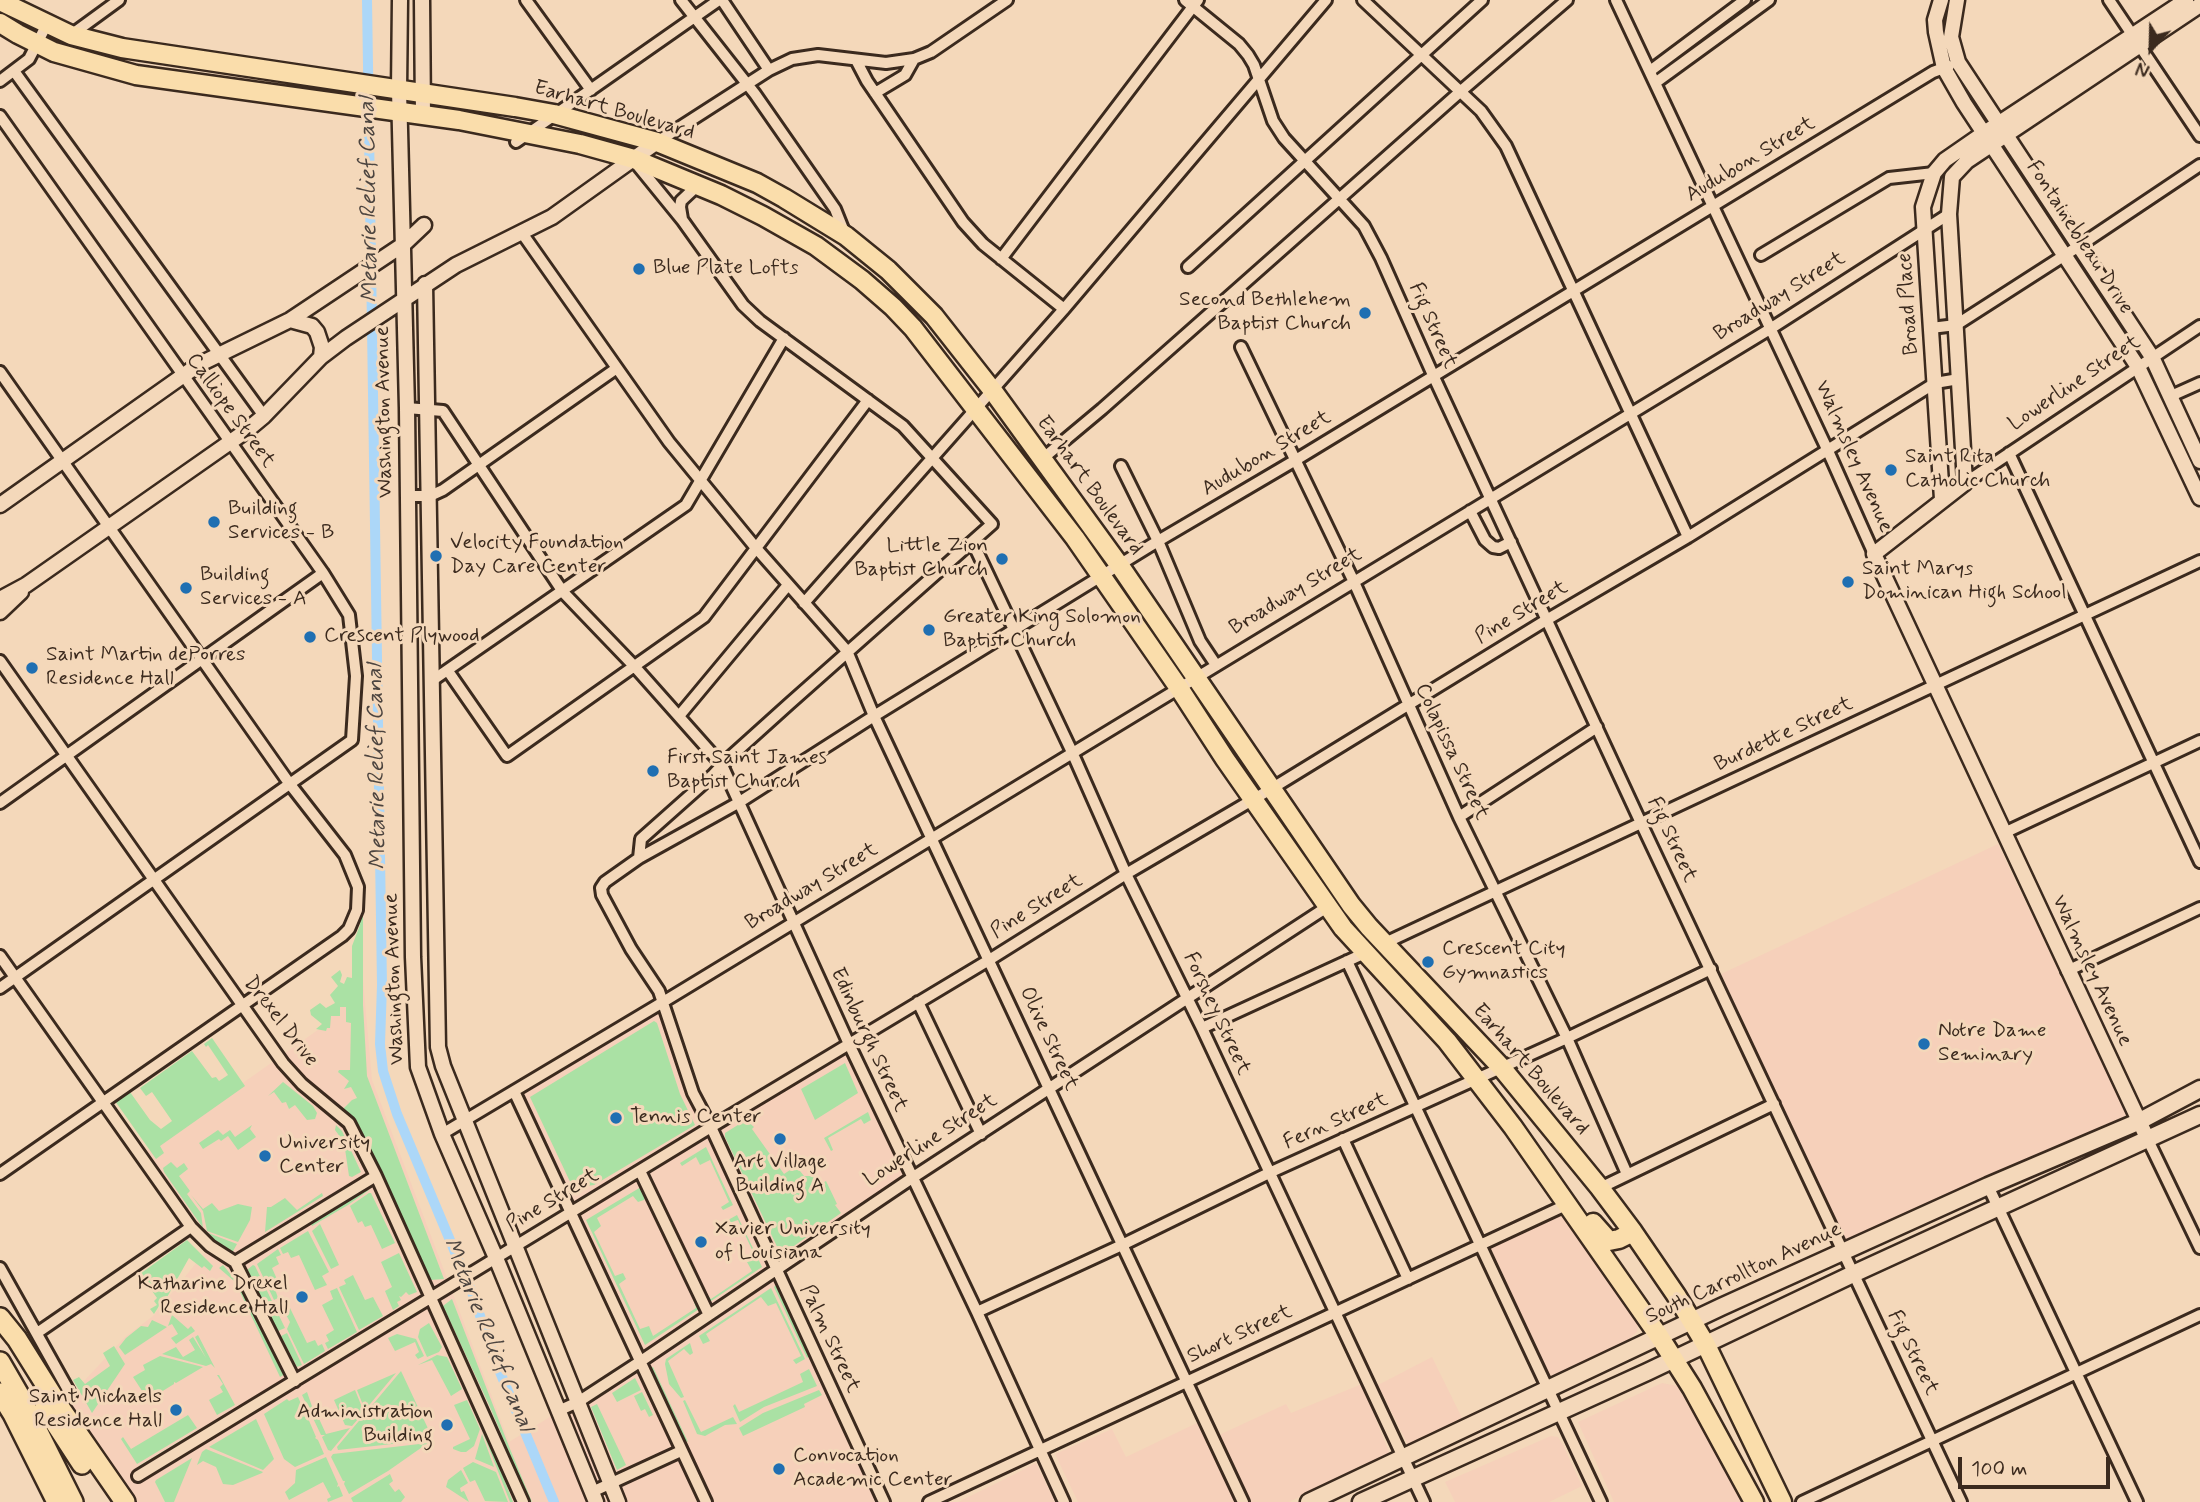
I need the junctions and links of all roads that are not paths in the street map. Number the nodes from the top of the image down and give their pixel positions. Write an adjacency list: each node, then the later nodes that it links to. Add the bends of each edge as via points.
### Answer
1 (119, 0): 25 (street)
2 (400, 0): 42 (street, Washington Avenue)
3 (422, 0): 46 (street)
4 (526, 0): 43 (street)
5 (681, 0): 22 (street)
6 (720, 0): 22 (street); 34 (street)
7 (1007, 0): 30 (street)
8 (1326, 0): 38 (street)
9 (1363, 0): 29 (street)
10 (1482, 0): 29 (street)
11 (1567, 0): 44 (street)
12 (1616, 0): 36 (street, Walmsley Avenue)
13 (1745, 0): 28 (street)
14 (1769, 0): 32 (street)
15 (1941, 0): 33 (street, Fontainebleau Drive, via 1936,33)
16 (1957, 0): 33 (street, Fontainebleau Drive, via 1951,25)
17 (2109, 0): 26 (street)
18 (2186, 0): 26 (street)
19 (0, 1): 24 (main road, Earhart Boulevard)
20 (1192, 2): 38 (street, Fig Street, via 1239,44); 76 (street)
21 (2200, 5): 26 (street)
22 (694, 18): 41 (street); 43 (street)
23 (0, 23): 27 (main road, Earhart Boulevard)
24 (47, 24): 25 (main road, Earhart Boulevard); 27 (street)
25 (71, 35): 37 (main road, Earhart Boulevard, via 122,48)
26 (2137, 40): 52 (street); 53 (street)
27 (37, 44): 35 (street, via 29,59); 47 (main road, Earhart Boulevard, via 136,75)
28 (1674, 53): 32 (street); 36 (street)
29 (1421, 57): 44 (street); 58 (street)
30 (914, 59): 31 (street, via 898,63); 45 (street, via 905,75)
31 (856, 60): 34 (street, via 818,55); 45 (street)
32 (1682, 63): 40 (street)
33 (1951, 65): 52 (street, Fontainebleau Drive); 55 (street, Fontainebleau Drive); 65 (street, Audubon Street)
34 (769, 70): 41 (street)
35 (14, 71): 39 (street); 89 (street, Calliope Street)
36 (1650, 71): 40 (street, Walmsley Avenue)
37 (303, 76): 42 (main road, Earhart Boulevard); 47 (main road)
38 (1259, 80): 58 (street, Fig Street, via 1273,121); 81 (street)
39 (0, 81)
40 (1655, 83): 65 (street, Walmsley Avenue)
41 (749, 85): 56 (street); 71 (street, via 835,209)
42 (394, 90): 46 (main road, Earhart Boulevard); 48 (street, Washington Avenue)
43 (591, 90): 49 (street)
44 (1461, 91): 63 (street); 79 (street, via 1492,123 1506,146)
45 (875, 93): 76 (street, via 963,222)
46 (423, 94): 49 (main road, Earhart Boulevard); 50 (street)
47 (301, 97): 48 (main road, Earhart Boulevard)
48 (394, 111): 50 (main road, Earhart Boulevard); 72 (street, Washington Avenue)
49 (554, 114): 54 (street); 56 (main road, Earhart Boulevard)
50 (423, 115): 54 (main road, Earhart Boulevard)
51 (0, 117): 96 (street, Calliope Street)
52 (2002, 129): 55 (street); 73 (street, Fontainebleau Drive)
53 (2200, 136)
54 (522, 138): 57 (main road, Earhart Boulevard, via 580,144)
55 (1988, 139): 60 (street, via 1945,160); 66 (street, via 1952,177); 74 (street, Fontainebleau Drive)
56 (657, 142): 57 (street); 61 (main road, Earhart Boulevard)
57 (634, 159): 62 (main road, Earhart Boulevard); 67 (street); 70 (street)
58 (1307, 162): 63 (street, Fig Street); 77 (street)
59 (2200, 165): 73 (street)
60 (1934, 173): 69 (street, Broad Place, via 1923,207); 75 (street, via 1889,178)
61 (757, 183): 64 (main road); 71 (main road, Earhart Boulevard)
62 (698, 185): 64 (main road, Earhart Boulevard); 67 (street, via 681,201)
63 (1340, 198): 95 (street, Fig Street, via 1364,226 1381,258); 112 (street)
64 (742, 205): 105 (main road, Earhart Boulevard, via 836,260 893,307)
65 (1713, 206): 79 (street, Audubon Street); 86 (street, Walmsley Avenue)
66 (1949, 214): 69 (street, Broadway Street); 83 (street)
67 (683, 221): 87 (street, via 743,304)
68 (424, 225): 72 (street)
69 (1925, 230): 85 (street, Broad Place); 86 (street, Broadway Street)
70 (522, 233): 78 (street); 93 (street, Olive Street)
71 (846, 236): 100 (main road, Earhart Boulevard, via 934,316)
72 (404, 244): 80 (street, Washington Avenue); 82 (street)
73 (2079, 246): 74 (street); 91 (street, Fontainebleau Drive)
74 (2066, 254): 83 (street); 92 (street, Fontainebleau Drive)
75 (1761, 255)
76 (1001, 259): 81 (street)
77 (1188, 267)
78 (425, 284): 80 (street); 104 (street, Washington Avenue)
79 (1573, 290): 95 (street, Audubon Street); 106 (street)
80 (404, 301): 90 (street); 103 (street, Washington Avenue)
81 (1064, 309): 100 (street)
82 (290, 320): 89 (street); 90 (street, via 312,326)
83 (1956, 325): 85 (street); 97 (street)
84 (2200, 326): 91 (street, Lowerline Street)
85 (1931, 328): 98 (street, Broad Place)
86 (1770, 329): 106 (street, Broadway Street); 109 (street, Walmsley Avenue)
87 (784, 338): 102 (street); 118 (street)
88 (1241, 347): 114 (street, Colapissa Street)
89 (219, 354): 96 (street); 107 (street, Calliope Street)
90 (321, 357): 107 (street)
91 (2152, 357): 92 (street, Lowerline Street); 101 (street, Fontainebleau Drive)
92 (2138, 367): 110 (street, Lowerline Street); 122 (street, Fontainebleau Drive)
93 (617, 368): 116 (street); 118 (street, Olive Street)
94 (0, 372): 113 (street)
95 (1433, 375): 114 (street, Audubon Street); 123 (street, Fig Street)
96 (182, 377): 108 (street, Calliope Street); 113 (street)
97 (1959, 379): 98 (street, Pine Street); 119 (street)
98 (1935, 383): 109 (street, Pine Street); 124 (street, Broad Place)
99 (2200, 383): 101 (street)
100 (993, 391): 105 (street); 112 (main road, Earhart Boulevard)
101 (2171, 396): 115 (street, Fontainebleau Drive)
102 (868, 400): 111 (street, via 903,426); 132 (street)
103 (407, 408): 104 (street); 120 (street, Washington Avenue)
104 (428, 409): 116 (street, Edinburgh Street, via 443,411); 121 (street, Washington Avenue)
105 (976, 409): 111 (street); 139 (main road, Earhart Boulevard)
106 (1630, 412): 123 (street, Broadway Street); 128 (street)
107 (264, 416): 108 (street)
108 (230, 443): 127 (street); 138 (street, Calliope Street)
109 (1828, 451): 128 (street, Pine Street); 133 (street, Walmsley Avenue)
110 (2009, 453): 119 (street, Lowerline Street); 147 (street)
111 (933, 458): 131 (street, via 992,524); 145 (street)
112 (1041, 460): 135 (main road, Earhart Boulevard)
113 (62, 461): 125 (street); 127 (street)
114 (1294, 461): 129 (street, Audubon Street); 140 (street, Colapissa Street)
115 (2200, 461)
116 (480, 465): 121 (street); 143 (street, Edinburgh Street)
117 (1121, 467): 129 (street)
118 (701, 480): 132 (street, Olive Street); 143 (street, via 686,505)
119 (1965, 483): 124 (street, Lowerline Street)
120 (408, 496): 121 (street); 136 (street, Washington Avenue)
121 (429, 496): 137 (street, Washington Avenue)
122 (2200, 498)
123 (1491, 499): 126 (street, Broadway Street); 130 (street, Fig Street)
124 (1941, 499): 133 (street, Lowerline Street)
125 (0, 505)
126 (1470, 511): 130 (street, via 1493,547); 140 (street, Broadway Street)
127 (110, 525): 141 (street); 151 (street)
128 (1688, 537): 148 (street, Pine Street)
129 (1158, 541): 135 (street, Audubon Street); 153 (street, via 1190,619)
130 (1511, 542): 148 (street, Fig Street)
131 (973, 543): 149 (street, Forshey Street); 150 (street)
132 (757, 548): 142 (street, Olive Street); 154 (street, via 705,617)
133 (1874, 554): 158 (street, Walmsley Avenue)
134 (2200, 561): 147 (street, Burdette Street)
135 (1120, 566): 139 (street, Audubon Street); 156 (main road, Earhart Boulevard)
136 (409, 569): 137 (street); 169 (street, Washington Avenue)
137 (431, 569): 157 (street, Washington Avenue)
138 (323, 573): 151 (street); 171 (street, Calliope Street, via 349,615 356,676 352,740)
139 (1102, 576): 149 (street, Audubon Street); 159 (main road, Earhart Boulevard)
140 (1353, 582): 153 (street, Broadway Street); 160 (street, Colapissa Street)
141 (26, 585): 144 (street); 146 (street)
142 (788, 585): 145 (street, Olive Street); 161 (street)
143 (563, 592): 154 (street, Edinburgh Street); 155 (street)
144 (0, 599)
145 (804, 603): 150 (street, Olive Street)
146 (0, 612)
147 (2085, 615): 158 (street, Burdette Street); 167 (street)
148 (1548, 619): 160 (street, Pine Street); 163 (street, Fig Street)
149 (1014, 630): 162 (street, Audubon Street); 165 (street, Forshey Street)
150 (847, 652): 162 (street, Olive Street); 168 (street)
151 (202, 658): 166 (street); 171 (street)
152 (0, 661): 166 (street, Drexel Drive)
153 (1216, 665): 156 (street, Broadway Street)
154 (635, 667): 155 (street, via 508,756); 161 (street, Edinburgh Street)
155 (448, 671): 157 (street)
156 (1197, 677): 159 (street, Broadway Street); 172 (main road, Earhart Boulevard)
157 (433, 680): 170 (street, Washington Avenue)
158 (1934, 686): 177 (street, Burdette Street); 178 (street, Walmsley Avenue)
159 (1180, 688): 165 (street, Broadway Street); 173 (main road, Earhart Boulevard)
160 (1408, 705): 172 (street, Pine Street); 176 (street, Colapissa Street)
161 (679, 716): 168 (street, Edinburgh Street)
162 (874, 716): 175 (street, Audubon Street); 179 (street, Olive Street)
163 (1597, 727): 176 (street); 177 (street, Fig Street)
164 (2200, 741): 167 (street)
165 (1072, 752): 179 (street, Broadway Street); 182 (street, Forshey Street)
166 (65, 756): 174 (street); 183 (street, Drexel Drive)
167 (2154, 763): 178 (street); 181 (street)
168 (722, 765): 175 (street, Edinburgh Street); 180 (street, via 642,839)
169 (412, 772): 170 (street); 192 (street, Washington Avenue)
170 (433, 773): 193 (street, Washington Avenue)
171 (289, 783): 183 (street); 203 (street, via 345,855 358,887 357,910 342,936)
172 (1271, 789): 173 (street, Pine Street); 189 (main road, Earhart Boulevard, via 1351,905)
173 (1253, 799): 182 (street, Pine Street); 186 (main road, Earhart Boulevard)
174 (0, 803)
175 (738, 803): 180 (street, Audubon Street); 188 (street, Edinburgh Street)
176 (1460, 817): 185 (street, Colapissa Street)
177 (1641, 823): 185 (street, Burdette Street); 196 (street, Fig Street)
178 (2004, 833): 197 (street, Walmsley Avenue)
179 (932, 838): 188 (street, Broadway Street); 194 (street, Olive Street)
180 (639, 858): 184 (street, Audubon Street)
181 (2200, 862)
182 (1126, 874): 194 (street, Pine Street); 200 (street, Forshey Street)
183 (153, 880): 198 (street); 203 (street, Drexel Drive)
184 (601, 888): 201 (street, Palm Street)
185 (1496, 891): 189 (street, Burdette Street); 205 (street, Colapissa Street)
186 (1327, 907): 190 (main road, Earhart Boulevard); 200 (street, Lowerline Street)
187 (2200, 908): 197 (street)
188 (793, 923): 201 (street, Broadway Street); 206 (street, Edinburgh Street)
189 (1385, 943): 207 (main road, Earhart Boulevard)
190 (1365, 953): 195 (street); 208 (main road, Earhart Boulevard)
191 (0, 956): 198 (street)
192 (413, 957): 193 (street); 219 (street, Washington Avenue, via 418,1067)
193 (436, 957): 216 (street, Washington Avenue, via 438,1047)
194 (989, 960): 202 (street, Pine Street); 209 (street, Olive Street)
195 (1348, 961): 204 (street); 214 (street)
196 (1711, 969): 205 (street, Fern Street); 213 (street, Fig Street)
197 (2067, 971): 217 (street, Walmsley Avenue)
198 (15, 977): 199 (street); 212 (street)
199 (0, 988)
200 (1187, 997): 204 (street, Forshey Street); 209 (street, Lowerline Street)
201 (663, 1002): 211 (street, Broadway Street); 218 (street, Palm Street, via 693,1093)
202 (918, 1002): 206 (street, Pine Street); 220 (street)
203 (240, 1005): 212 (street); 228 (street, Drexel Drive, via 293,1075 349,1123)
204 (1202, 1028): 225 (street, Forshey Street)
205 (1567, 1038): 207 (street, Fern Street); 227 (street, Colapissa Street)
206 (849, 1044): 218 (street, Pine Street); 229 (street, Edinburgh Street)
207 (1501, 1068): 208 (street, Fern Street); 230 (main road, Earhart Boulevard)
208 (1478, 1078): 214 (street, Fern Street); 223 (main road, Earhart Boulevard)
209 (1049, 1089): 220 (street, Lowerline Street); 238 (street, Olive Street)
210 (2200, 1089): 217 (main road, South Carrollton Avenue)
211 (514, 1091): 216 (street, Broadway Street); 234 (street)
212 (103, 1102): 226 (street); 235 (street)
213 (1774, 1104): 227 (street); 241 (street, Fig Street)
214 (1418, 1107): 221 (street, Fern Street); 237 (street)
215 (2200, 1115): 222 (main road)
216 (464, 1121): 219 (street, Broadway Street); 239 (street, Washington Avenue)
217 (2138, 1122): 222 (street, Walmsley Avenue); 231 (main road, South Carrollton Avenue)
218 (711, 1127): 224 (street, Pine Street); 245 (street, Palm Street)
219 (442, 1134): 242 (street, Washington Avenue)
220 (981, 1134): 229 (street, Lowerline Street)
221 (1343, 1139): 225 (street, Fern Street); 247 (street)
222 (2148, 1140): 233 (main road); 240 (street)
223 (1539, 1163): 230 (main road, via 1535,1144 1543,1138); 232 (main road, Earhart Boulevard)
224 (640, 1171): 234 (street, Pine Street); 253 (street)
225 (1269, 1173): 238 (street, Fern Street); 252 (street, Forshey Street)
226 (0, 1174)
227 (1627, 1174): 230 (street)
228 (376, 1175): 243 (street); 249 (street, Drexel Drive)
229 (912, 1178): 245 (street, Lowerline Street); 251 (street, Edinburgh Street)
230 (1595, 1182): 236 (main road, Earhart Boulevard)
231 (1988, 1186): 233 (street); 241 (main road, South Carrollton Avenue)
232 (1569, 1204): 236 (main road, via 1609,1241); 237 (street, Short Street); 259 (main road, Earhart Boulevard)
233 (1999, 1207): 246 (main road); 264 (street)
234 (571, 1213): 239 (street, Pine Street); 262 (street)
235 (191, 1227): 243 (street); 258 (street)
236 (1633, 1232): 256 (main road, Earhart Boulevard)
237 (1481, 1244): 247 (street, Short Street); 267 (street)
238 (1122, 1245): 251 (street, Fern Street); 266 (street, Olive Street)
239 (514, 1246): 242 (street, Pine Street); 270 (street, Washington Avenue)
240 (2200, 1248)
241 (1842, 1252): 246 (street, Fig Street); 248 (main road, South Carrollton Avenue)
242 (496, 1258): 249 (street, Pine Street); 271 (street, Washington Avenue)
243 (235, 1262): 265 (street)
244 (0, 1268): 258 (street)
245 (776, 1270): 253 (street, Lowerline Street); 290 (street, Palm Street)
246 (1853, 1274): 250 (main road); 274 (street, Fig Street)
247 (1408, 1279): 252 (street, Short Street)
248 (1762, 1288): 250 (main road); 256 (main road, South Carrollton Avenue)
249 (432, 1299): 265 (street, Pine Street); 287 (street, Drexel Drive)
250 (1773, 1311): 260 (main road)
251 (977, 1312): 275 (street, Edinburgh Street)
252 (1335, 1312): 266 (street, Short Street); 277 (street, Forshey Street)
253 (709, 1315): 262 (street, Lowerline Street)
254 (2200, 1315): 264 (street)
255 (0, 1318): 286 (highway)
256 (1692, 1322): 259 (main road, South Carrollton Avenue); 260 (main road, Earhart Boulevard)
257 (0, 1327): 285 (highway, via 58,1430)
258 (37, 1333): 269 (street)
259 (1659, 1336): 261 (main road, Earhart Boulevard); 267 (main road, South Carrollton Avenue)
260 (1706, 1345): 261 (main road); 299 (main road, Earhart Boulevard)
261 (1673, 1360): 272 (main road); 298 (main road, Earhart Boulevard)
262 (641, 1361): 270 (street, Lowerline Street); 276 (street)
263 (0, 1362): 284 (highway)
264 (2078, 1374): 274 (street); 302 (street)
265 (295, 1381): 278 (street, Pine Street)
266 (1185, 1382): 275 (street, Short Street); 293 (street, Olive Street)
267 (1549, 1388): 272 (street); 277 (main road, South Carrollton Avenue)
268 (0, 1393): 283 (highway)
269 (71, 1395)
270 (578, 1402): 271 (street, Lowerline Street); 280 (street, Washington Avenue)
271 (558, 1411): 281 (street, Washington Avenue)
272 (1560, 1412): 279 (main road); 297 (street)
273 (0, 1417): 282 (highway)
274 (1933, 1442): 300 (street); 301 (street, Fig Street)
275 (1040, 1449): 291 (street, Short Street); 292 (street, Edinburgh Street)
276 (681, 1451): 280 (street); 289 (street)
277 (1401, 1457): 279 (street, Forshey Street); 294 (main road, South Carrollton Avenue)
278 (138, 1476)
279 (1412, 1478): 295 (main road); 296 (street, Forshey Street)
280 (610, 1483): 281 (street); 288 (street, Washington Avenue)
281 (594, 1497)
282 (45, 1502)
283 (57, 1502)
284 (73, 1502)
285 (109, 1502)
286 (125, 1502)
287 (523, 1502)
288 (618, 1502)
289 (706, 1502)
290 (884, 1502)
291 (929, 1502)
292 (1064, 1502)
293 (1243, 1502)
294 (1308, 1502)
295 (1360, 1502)
296 (1423, 1502)
297 (1601, 1502)
298 (1754, 1502)
299 (1782, 1502)
300 (1802, 1502)
301 (1961, 1502)
302 (2137, 1502)

